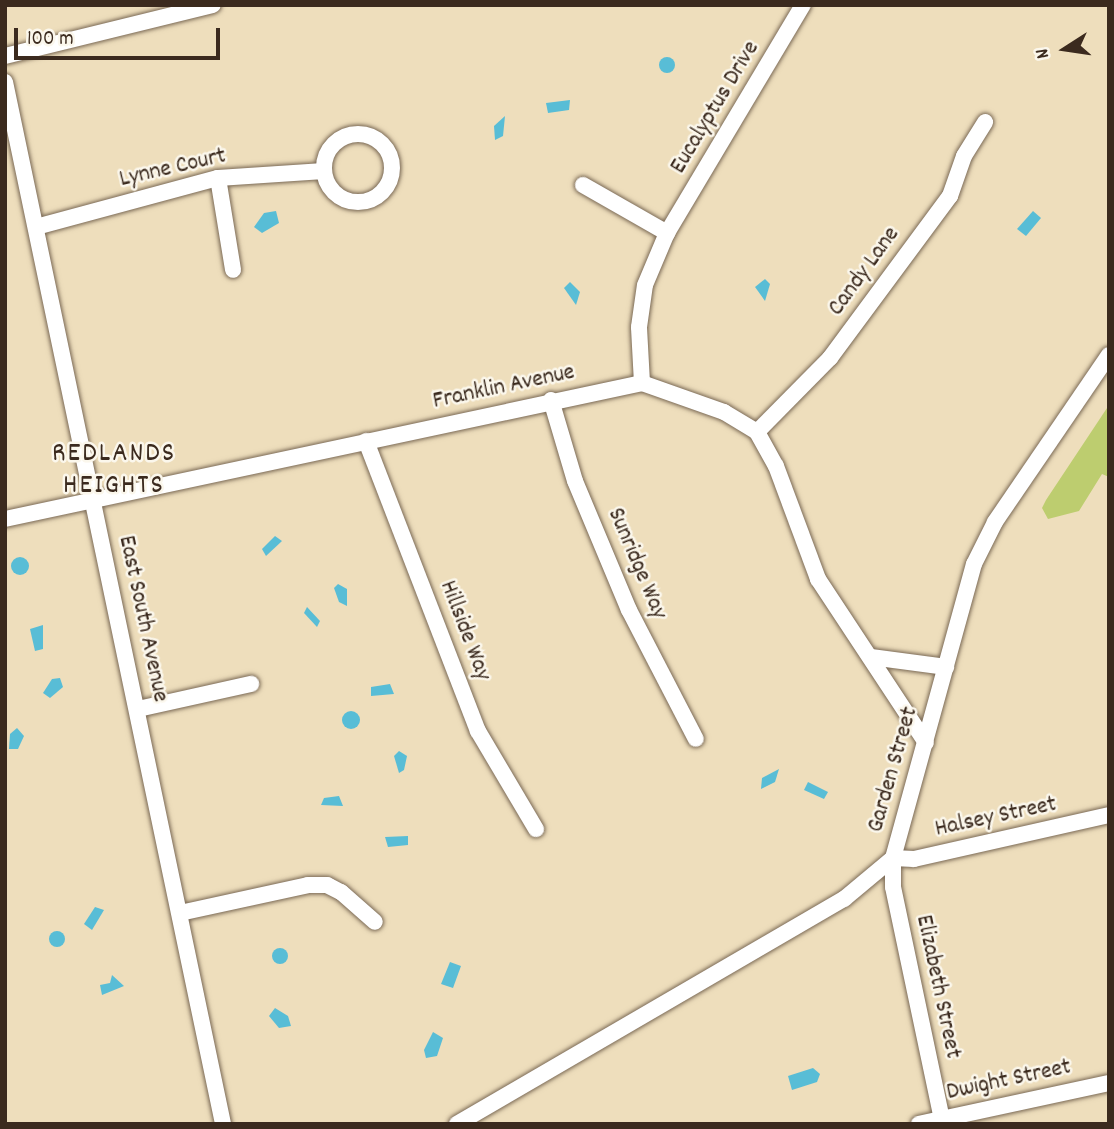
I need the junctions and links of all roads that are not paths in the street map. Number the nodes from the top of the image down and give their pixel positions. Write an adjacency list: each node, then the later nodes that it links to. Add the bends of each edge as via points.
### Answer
1 (213, 5): 3 (street)
2 (803, 5): 10 (street, Eucalyptus Drive)
3 (5, 56)
4 (5, 82): 9 (street, East South Avenue)
5 (985, 122): 15 (street, Candy Lane, via 964,156 950,196 830,358)
6 (324, 171): 6 (street, via 332,191 359,203 379,196 392,169 382,144 359,134 343,137 330,148); 7 (street, Lynne Court)
7 (218, 178): 9 (street, Lynne Court); 11 (street)
8 (583, 186): 10 (street)
9 (36, 227): 17 (street, East South Avenue)
10 (667, 233): 13 (street, Eucalyptus Drive, via 645,285 639,327)
11 (233, 270)
12 (1109, 355): 20 (street, Garden Street, via 995,522 974,564)
13 (642, 383): 14 (street, Franklin Avenue); 15 (street, via 724,412)
14 (551, 400): 16 (street, Franklin Avenue); 23 (street, Sunridge Way, via 575,481 629,610)
15 (757, 432): 19 (street, via 776,466 818,579)
16 (366, 441): 17 (street, Franklin Avenue); 26 (street, Hillside Way, via 478,731)
17 (94, 502): 18 (street, Franklin Avenue); 22 (street, East South Avenue)
18 (5, 519)
19 (871, 657): 20 (street); 24 (street)
20 (946, 667): 24 (street, Garden Street)
21 (251, 684): 22 (street)
22 (138, 709): 28 (street, East South Avenue)
23 (696, 739)
24 (926, 743): 27 (street, Garden Street)
25 (1109, 816): 27 (street, Halsey Street, via 914,859)
26 (536, 830)
27 (892, 858): 31 (street, Elizabeth Street, via 893,887); 33 (street, Garden Street, via 844,899)
28 (180, 913): 29 (street, via 307,885 327,885); 32 (street, East South Avenue)
29 (375, 922)
30 (1109, 1083): 31 (street, Dwight Street)
31 (942, 1121): 34 (street, Dwight Street)
32 (223, 1124)
33 (457, 1124)
34 (919, 1124)

